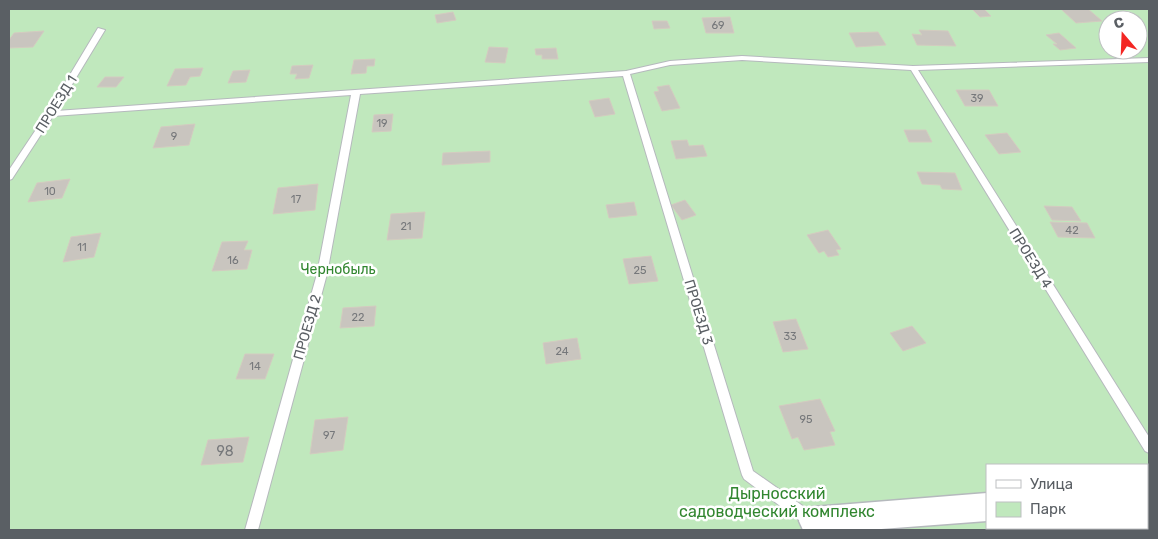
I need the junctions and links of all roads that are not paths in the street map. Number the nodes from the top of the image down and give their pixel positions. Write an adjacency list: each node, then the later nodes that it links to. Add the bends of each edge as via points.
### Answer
1 (101, 30): 6 (lane, ПРОЕЗД 1)
2 (1149, 60): 3 (lane)
3 (914, 68): 4 (lane, via 742,58 670,63); 8 (lane, ПРОЕЗД 4)
4 (626, 73): 5 (lane); 10 (lane, ПРОЕЗД 3, via 748,475)
5 (356, 92): 6 (lane); 11 (lane, ПРОЕЗД 2, via 322,274)
6 (50, 114): 7 (lane, ПРОЕЗД 1)
7 (9, 176)
8 (1149, 447)
9 (986, 507): 10 (street)
10 (813, 521)
11 (251, 530)

